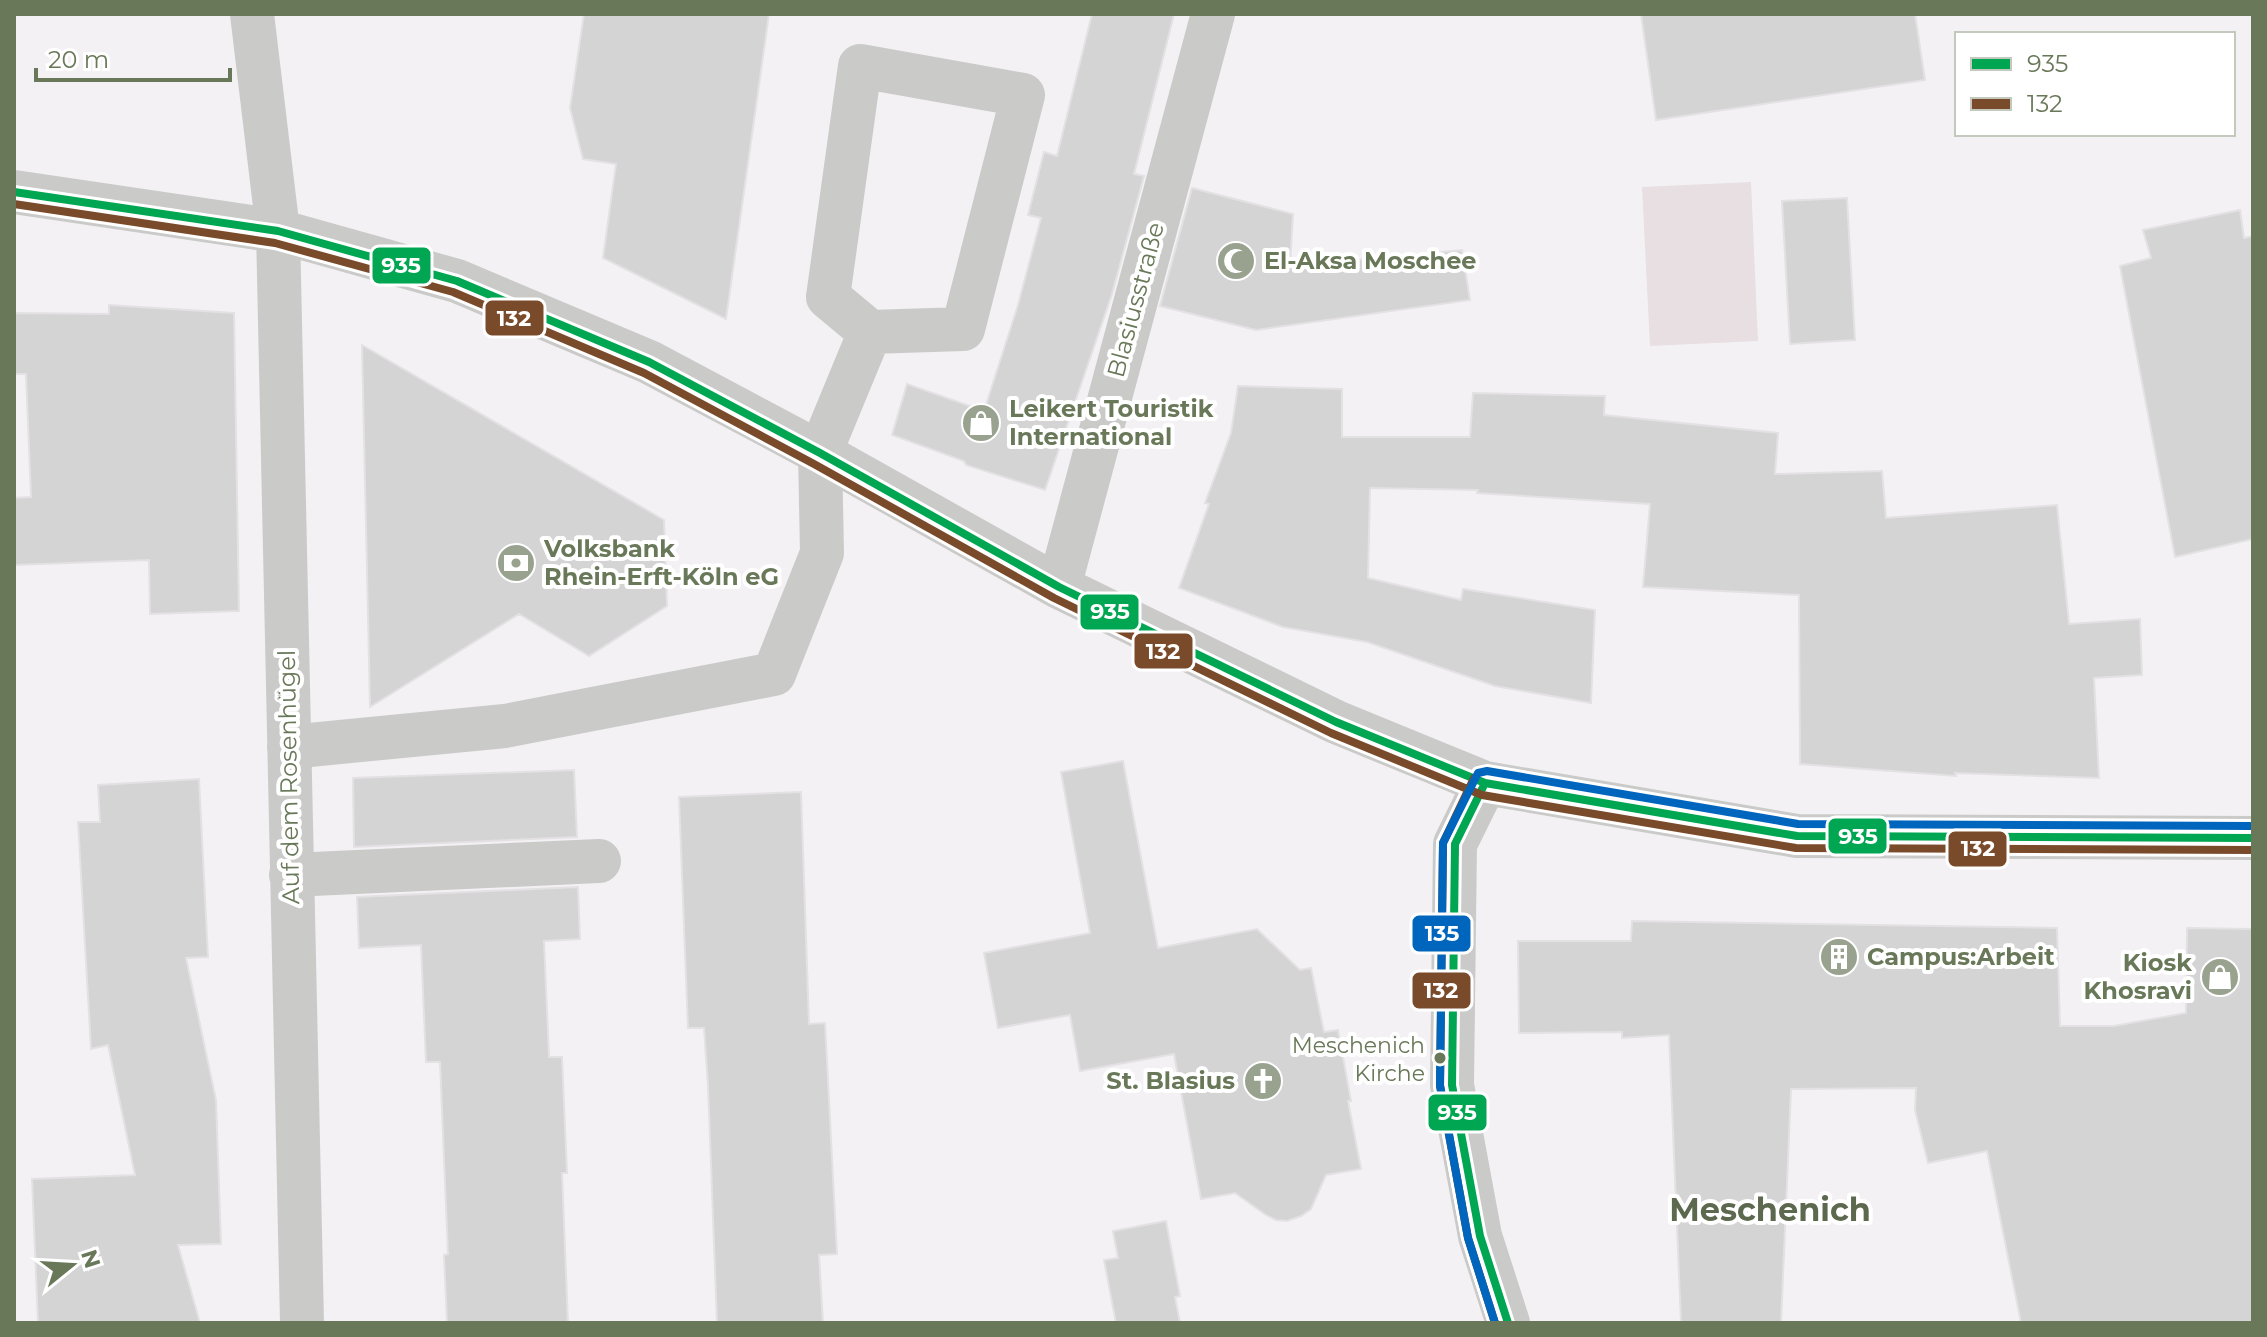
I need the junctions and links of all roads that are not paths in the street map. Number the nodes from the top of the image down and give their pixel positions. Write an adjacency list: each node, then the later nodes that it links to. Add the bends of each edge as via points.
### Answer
1 (252, 14): 4 (street, Auf dem Rosenhügel)
2 (1213, 14): 7 (street, Blasiusstraße)
3 (14, 192): 4 (street)
4 (278, 231): 6 (street, via 457,281 649,362); 8 (street, Auf dem Rosenhügel)
5 (870, 332): 5 (street, via 828,297 860,66 1023,95 963,329); 6 (street)
6 (820, 453): 7 (street); 8 (street, via 822,553 774,674 505,726)
7 (1059, 587): 9 (street, via 1336,722)
8 (289, 747): 12 (street, Auf dem Rosenhügel)
9 (1485, 783): 10 (street, via 1797,836); 14 (street, via 1455,844 1452,1085 1480,1236)
10 (2253, 838)
11 (599, 861): 12 (street)
12 (291, 875): 13 (street, Auf dem Rosenhügel)
13 (302, 1323)
14 (1508, 1323)

